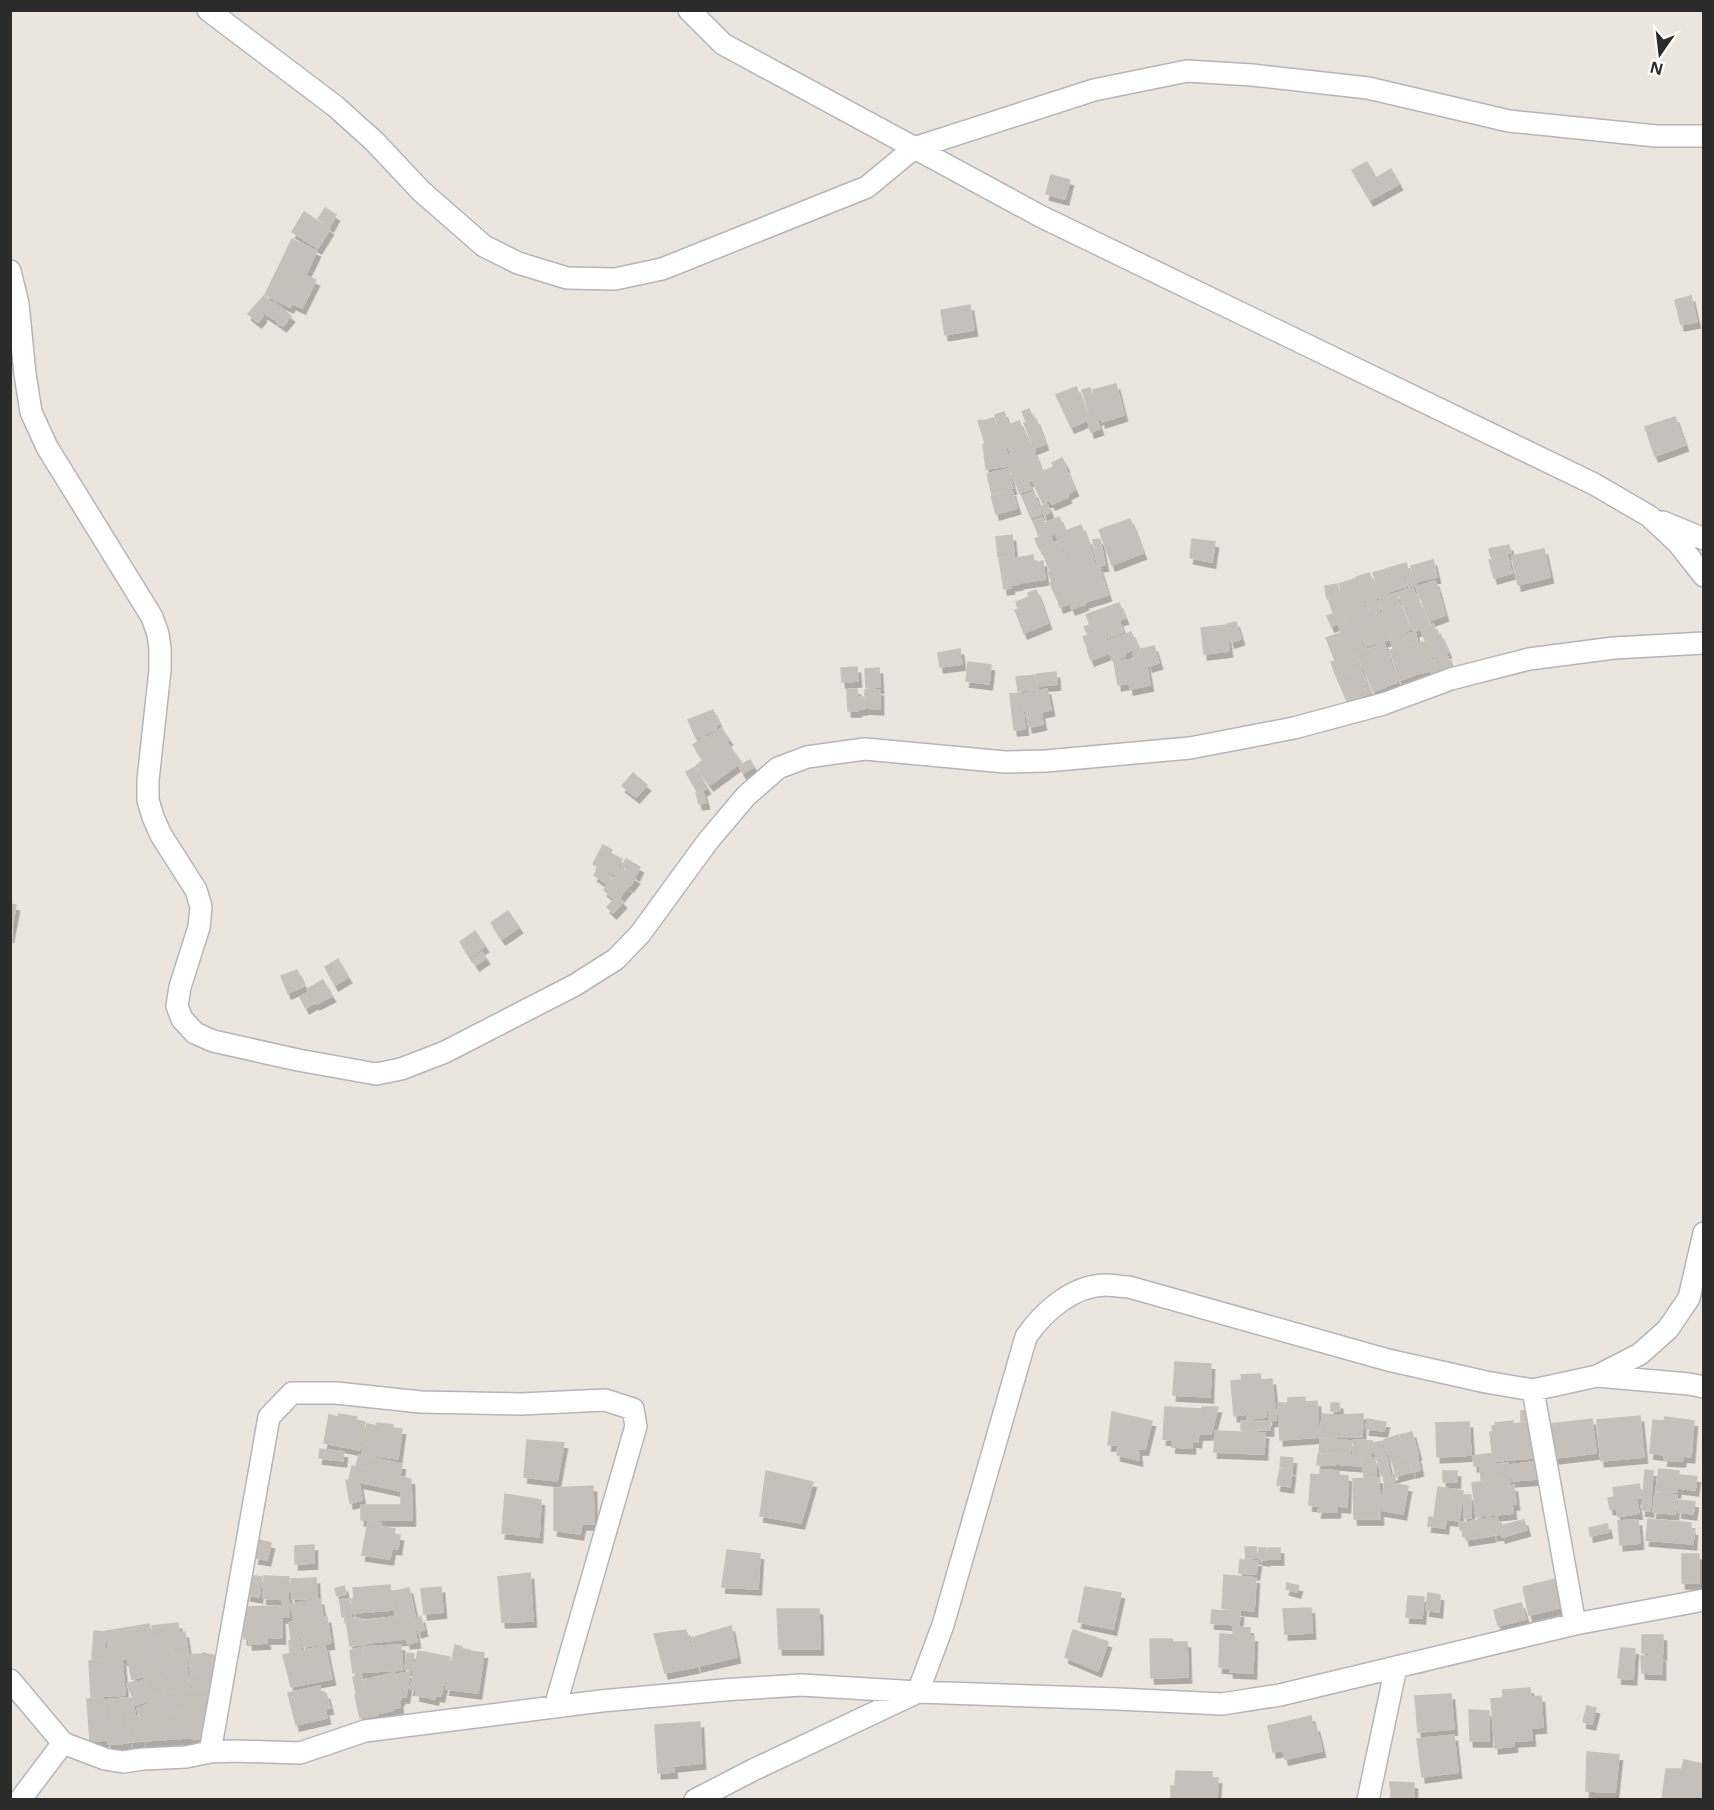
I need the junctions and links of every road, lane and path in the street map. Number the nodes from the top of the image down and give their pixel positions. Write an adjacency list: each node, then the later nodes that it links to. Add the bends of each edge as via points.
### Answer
1 (208, 10): 4 (street, via 335,106 483,246 518,264 567,278 615,279 662,269 867,187)
2 (689, 10): 4 (street, via 723,44)
3 (1704, 136): 4 (street, via 1656,136 1509,121 1368,88 1186,71 1094,90)
4 (914, 148): 6 (street, via 1042,217 1572,473)
5 (10, 271): 9 (street, via 18,304 31,412 47,447 152,618 158,634 160,670 148,800 161,835 196,890 201,907 177,1006 182,1019 195,1033 213,1041 298,1060 376,1074 401,1069 445,1052 575,986 616,959 640,934 746,796 778,768 807,757 865,749 1005,762 1190,748 1294,728 1529,659 1614,648)
6 (1649, 516): 7 (street); 8 (street, via 1678,543)
7 (1704, 539)
8 (1704, 576)
9 (1704, 643)
10 (1704, 1233): 11 (street, via 1689,1298 1668,1329 1640,1354)
11 (1597, 1376): 12 (street); 13 (street)
12 (1704, 1387)
13 (1533, 1390): 15 (street); 18 (street, via 1388,1360 1129,1287 1104,1285 1063,1299 1026,1337 943,1624)
14 (1704, 1600): 15 (street)
15 (1575, 1624): 16 (street)
16 (1396, 1667): 18 (street, via 1280,1695 1222,1704); 24 (street)
17 (10, 1680): 20 (street)
18 (918, 1692): 19 (street, via 801,1685); 23 (street)
19 (555, 1707): 21 (street, via 365,1731 300,1753); 21 (street, via 636,1426 633,1409 605,1400 521,1404 421,1402 336,1393 292,1393 269,1417)
20 (63, 1743): 21 (street, via 123,1762); 22 (street)
21 (210, 1752)
22 (20, 1800)
23 (695, 1800)
24 (1368, 1800)

